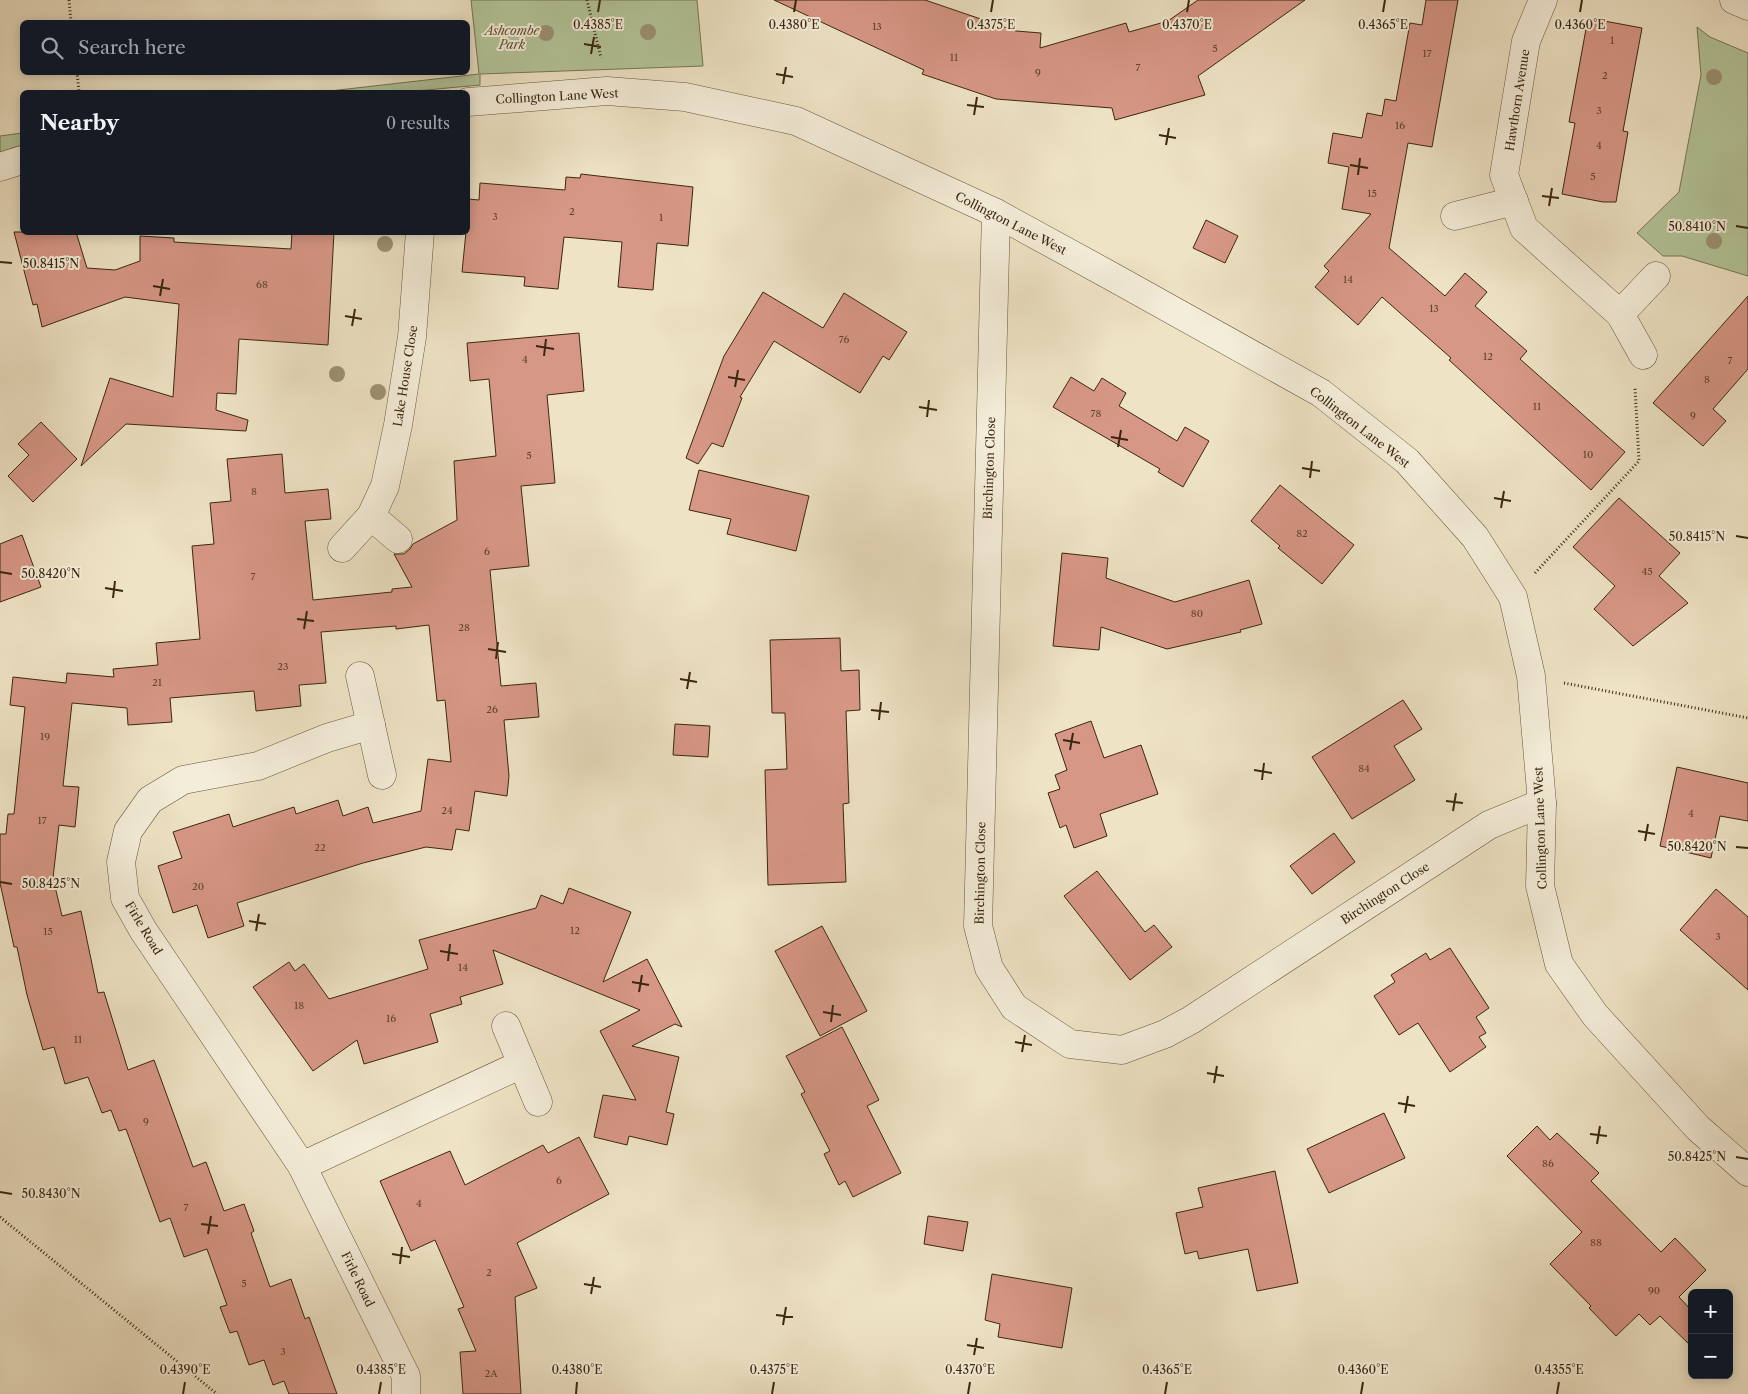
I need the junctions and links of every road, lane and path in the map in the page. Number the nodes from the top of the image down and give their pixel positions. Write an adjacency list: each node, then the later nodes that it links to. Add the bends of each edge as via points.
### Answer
1 (69, 0): 6 (path)
2 (587, 0): 9 (path)
3 (1543, 0): 13 (street, Hawthorn Avenue, via 1526,41 1504,175)
4 (1734, 0): 5 (street)
5 (1748, 6)
6 (71, 20)
7 (77, 75): 8 (path)
8 (79, 90)
9 (607, 91): 10 (street, Collington Lane West); 14 (street, Collington Lane West, via 685,97 796,121)
10 (470, 102)
11 (20, 161): 12 (street)
12 (0, 167)
13 (1514, 201): 15 (street); 18 (street, Hawthorn Avenue, via 1524,228)
14 (996, 213): 23 (street, Collington Lane West, via 1321,393 1407,461 1475,537); 29 (street, Birchington Close, via 978,926 989,968 1014,1007 1070,1044 1122,1050 1165,1034 1489,825)
15 (1455, 216)
16 (420, 235): 20 (street, Lake House Close, via 412,337 398,425 385,486)
17 (1656, 276): 18 (street)
18 (1620, 314): 19 (street, Hawthorn Avenue)
19 (1643, 356): 23 (path, via 1634,373 1639,461)
20 (370, 516): 21 (street); 22 (street, Lake House Close)
21 (398, 539)
22 (342, 548)
23 (1513, 597): 25 (street, Collington Lane West)
24 (360, 676): 27 (street)
25 (1532, 676): 26 (path); 29 (street, Collington Lane West)
26 (1748, 718)
27 (371, 725): 28 (street); 33 (street, Firle Road, via 327,738 258,766 183,780 150,800 128,831 121,862 125,898 143,930)
28 (382, 775)
29 (1542, 803): 34 (street, Collington Lane West, via 1540,886 1559,964 1595,1015 1698,1128)
30 (506, 1026): 31 (street)
31 (522, 1064): 32 (street); 33 (street)
32 (538, 1102)
33 (302, 1166): 37 (street, Firle Road, via 406,1376)
34 (1748, 1172)
35 (0, 1217): 36 (path)
36 (217, 1394)
37 (406, 1394)

